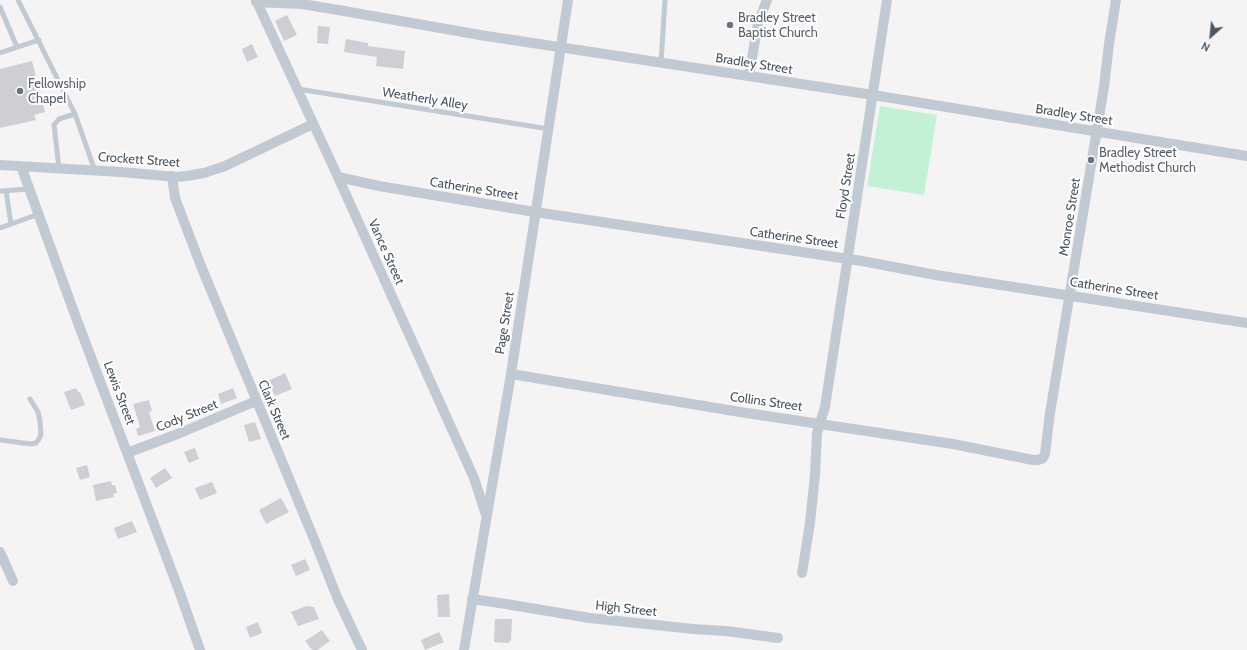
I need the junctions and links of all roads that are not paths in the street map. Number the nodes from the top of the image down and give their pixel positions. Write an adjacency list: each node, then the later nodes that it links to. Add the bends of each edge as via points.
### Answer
1 (18, 0): 9 (lane)
2 (568, 0): 11 (street, Page Street)
3 (665, 0): 13 (lane)
4 (767, 0): 14 (street, via 758,24)
5 (887, 0): 16 (street, Floyd Street)
6 (1116, 0): 20 (street, Monroe Street)
7 (256, 1): 11 (street, Bradley Street, via 302,4); 15 (street, Vance Street)
8 (0, 7): 10 (lane)
9 (39, 40): 10 (lane); 17 (lane)
10 (17, 47): 12 (lane)
11 (562, 47): 13 (street, Bradley Street); 19 (street, Page Street)
12 (0, 53)
13 (661, 63): 14 (street, Bradley Street)
14 (749, 76): 16 (street, Bradley Street)
15 (298, 90): 18 (street, Vance Street); 19 (lane, Weatherly Alley)
16 (873, 95): 20 (street, Bradley Street); 34 (street, Floyd Street)
17 (75, 114): 24 (lane, via 59,119 54,125); 25 (lane)
18 (313, 124): 26 (street, Crockett Street, via 225,166 204,173); 27 (street, Vance Street)
19 (549, 129): 30 (street, Page Street)
20 (1096, 132): 21 (street, Bradley Street); 35 (street, Monroe Street)
21 (1247, 156)
22 (0, 165): 23 (street, Crockett Street)
23 (21, 166): 24 (street, Crockett Street); 28 (street, Lewis Street)
24 (59, 168): 25 (street, Crockett Street)
25 (95, 171): 26 (street, Crockett Street)
26 (172, 176): 39 (street, Clark Street, via 174,193 200,266)
27 (338, 178): 30 (street, Catherine Street); 44 (street, Vance Street, via 474,478)
28 (30, 189): 29 (lane); 31 (street, Lewis Street)
29 (3, 191): 32 (lane)
30 (535, 212): 34 (street, Catherine Street); 37 (street, Page Street)
31 (39, 214): 32 (lane); 42 (street, Lewis Street)
32 (11, 224): 33 (lane)
33 (0, 228)
34 (848, 259): 35 (street, Catherine Street); 40 (street, Floyd Street, via 825,407)
35 (1070, 295): 36 (street, Catherine Street); 43 (street, Monroe Street, via 1050,413 1046,454 1038,460)
36 (1247, 323)
37 (510, 374): 40 (street, Collins Street); 44 (street, Page Street)
38 (30, 399): 41 (lane, via 38,412 41,434 39,439 31,444)
39 (256, 401): 42 (street, Cody Street); 51 (street, Clark Street, via 337,597)
40 (820, 423): 43 (street, Collins Street); 46 (street)
41 (0, 440)
42 (127, 454): 50 (street, Lewis Street)
43 (1017, 457)
44 (486, 517): 48 (street, Page Street)
45 (0, 552): 47 (street)
46 (802, 573)
47 (13, 581)
48 (472, 599): 49 (street, High Street, via 590,618); 52 (street, Page Street)
49 (778, 638)
50 (200, 650)
51 (362, 650)
52 (464, 650)

